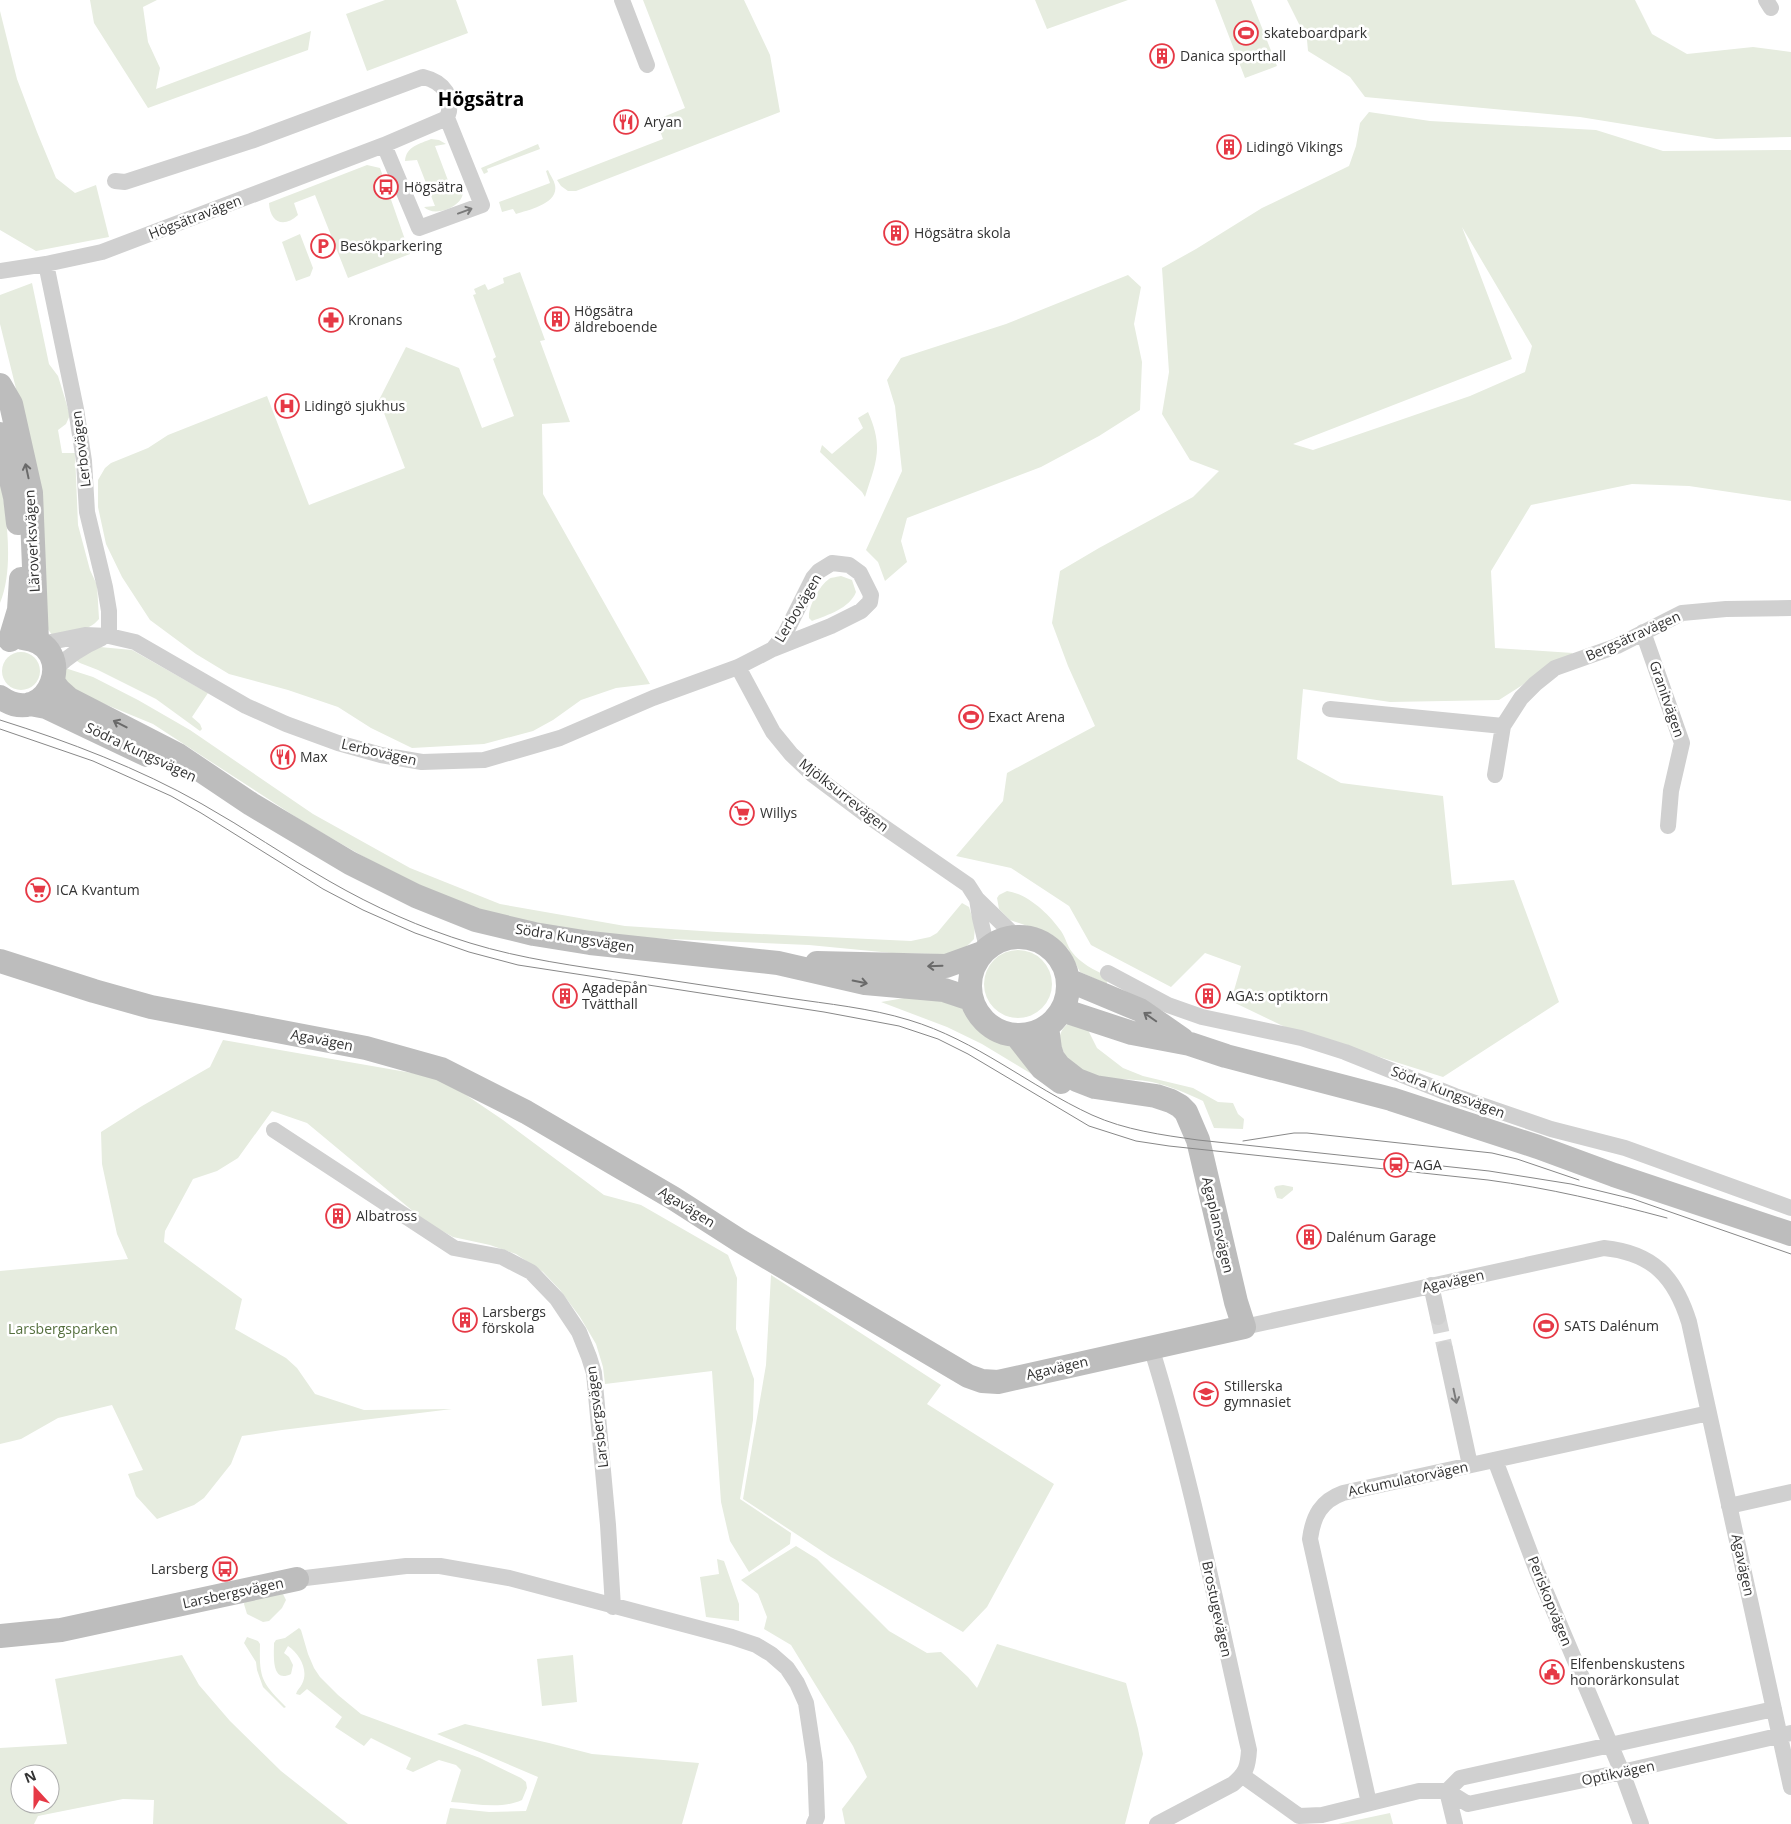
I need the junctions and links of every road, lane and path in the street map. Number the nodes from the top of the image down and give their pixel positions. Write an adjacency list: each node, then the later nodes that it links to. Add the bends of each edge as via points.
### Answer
1 (622, 0): 2 (street)
2 (647, 65)
3 (447, 118): 4 (street, Högsätravägen); 4 (street, one-way to 3, via 419,228 482,205); 5 (street, via 451,108 448,94 434,80 422,77 251,142 125,182)
4 (384, 145): 6 (street, Högsätravägen, via 102,252)
5 (115, 181)
6 (46, 264): 7 (street, Högsätravägen); 14 (street, Lerbovägen, via 76,409 87,512 105,587)
7 (0, 271)
8 (0, 385): 16 (main road, Läroverksvägen, one-way to 8, via 31,494 11,404)
9 (0, 434): 10 (main road, Läroverksvägen, via 15,497)
10 (20, 544): 12 (main road); 15 (main road, Läroverksvägen, via 19,610)
11 (1791, 608): 13 (street, Bergsätravägen, via 1682,613)
12 (0, 618)
13 (1643, 632): 23 (street, Bergsätravägen, via 1617,646 1555,668 1521,698); 26 (street, Granitvägen, via 1682,743 1671,791)
14 (109, 636): 16 (street, Lerbovägen, via 85,635); 18 (street, Lerbovägen, via 135,642 246,706 286,724 338,743 422,762 484,760 560,738 645,701); 19 (street, via 87,644 68,657)
15 (5, 642): 16 (main road, via 25,638)
16 (39, 643): 19 (main road, Södra Kungsvägen, via 51,655)
17 (772, 649): 17 (street, Lerbovägen, via 861,611 870,602 871,595 860,573 843,563 832,563 819,571 812,578 785,634); 18 (street, Lerbovägen)
18 (738, 667): 27 (street, Mjölksurrevägen, via 773,732 791,754 868,816 968,885)
19 (54, 675): 21 (main road, via 43,697); 25 (main road, Södra Kungsvägen, one-way to 19, via 178,755 70,699 59,690)
20 (0, 697): 21 (main road, Södra Kungsvägen, via 12,704)
21 (30, 704): 25 (main road, Södra Kungsvägen, via 46,707)
22 (1330, 710): 23 (street)
23 (1502, 726): 24 (street, Bergsätravägen)
24 (1495, 775)
25 (251, 804): 31 (main road, Södra Kungsvägen, via 350,863 416,896 476,920 590,944)
26 (1668, 826)
27 (977, 899): 28 (street, Mjölksurrevägen); 29 (street)
28 (1015, 936): 29 (main road, Södra Kungsvägen, via 999,940); 33 (main road, via 1032,937 1046,944 1058,955)
29 (985, 951): 31 (main road, Södra Kungsvägen, one-way to 31, via 946,966); 34 (main road, via 971,975)
30 (0, 961): 45 (main road, Agavägen, via 150,1007 366,1048 441,1069 526,1112 968,1376 982,1381 998,1382)
31 (778, 963): 34 (main road, Södra Kungsvägen, one-way to 34, via 865,984 944,990)
32 (1108, 973): 40 (street, Södra Kungsvägen, via 1168,1005 1345,1052 1455,1096 1551,1129 1625,1148)
33 (1068, 980): 35 (main road, via 1066,1001); 37 (main road, Södra Kungsvägen, one-way to 33, via 1140,1010)
34 (971, 999): 36 (main road, via 986,1022 1000,1031)
35 (1054, 1018): 36 (main road, via 1032,1034); 37 (main road, Södra Kungsvägen); 38 (main road, Agaplansvägen, via 1050,1049 1058,1066 1067,1074 1095,1087 1140,1092 1171,1100 1186,1112)
36 (1016, 1035): 38 (main road, via 1042,1068 1069,1087)
37 (1190, 1044): 41 (main road, Södra Kungsvägen, via 1391,1098)
38 (1190, 1124): 44 (main road, Agaplansvägen, via 1198,1140)
39 (274, 1130): 53 (street, Larsbergsvägen, via 454,1248 502,1257 531,1272 557,1299 579,1332 594,1373)
40 (1791, 1208)
41 (1791, 1234)
42 (1431, 1285): 43 (street); 44 (street, Agavägen); 47 (street, Agavägen, via 1604,1248 1635,1255 1665,1275 1682,1301)
43 (1438, 1317)
44 (1244, 1327): 45 (main road, Agavägen)
45 (1152, 1347): 59 (street, Brostugevägen, via 1191,1489 1249,1750)
46 (1445, 1348): 49 (street, one-way to 49)
47 (1709, 1413): 48 (street, Ackumulatorvägen); 51 (street, Agavägen)
48 (1495, 1460): 49 (street, Ackumulatorvägen); 57 (street, Periskopvägen)
49 (1470, 1465): 62 (street, Ackumulatorvägen, via 1332,1497 1312,1526 1310,1539 1316,1569)
50 (1791, 1492): 51 (street)
51 (1729, 1506): 55 (street, Agavägen)
52 (297, 1579): 53 (street, Larsbergsvägen, via 406,1566 440,1566 509,1578); 54 (main road, Larsbergsvägen, via 61,1630)
53 (613, 1607): 63 (street, Larsbergsvägen, via 756,1646 771,1654 792,1675 806,1703 815,1764 817,1817)
54 (0, 1636)
55 (1774, 1709): 56 (street, Agavägen); 57 (street)
56 (1785, 1734): 58 (street, Optikvägen); 60 (street, Agavägen)
57 (1609, 1744): 58 (street, Periskopvägen); 61 (street, via 1460,1778)
58 (1622, 1772): 61 (street, Optikvägen, via 1468,1804); 66 (street, Periskopvägen)
59 (1243, 1776): 62 (street, via 1299,1816 1322,1815); 64 (street)
60 (1791, 1787)
61 (1447, 1791): 62 (street, via 1419,1791); 65 (street)
62 (1369, 1803)
63 (814, 1824)
64 (1157, 1824)
65 (1454, 1824)
66 (1641, 1824)

